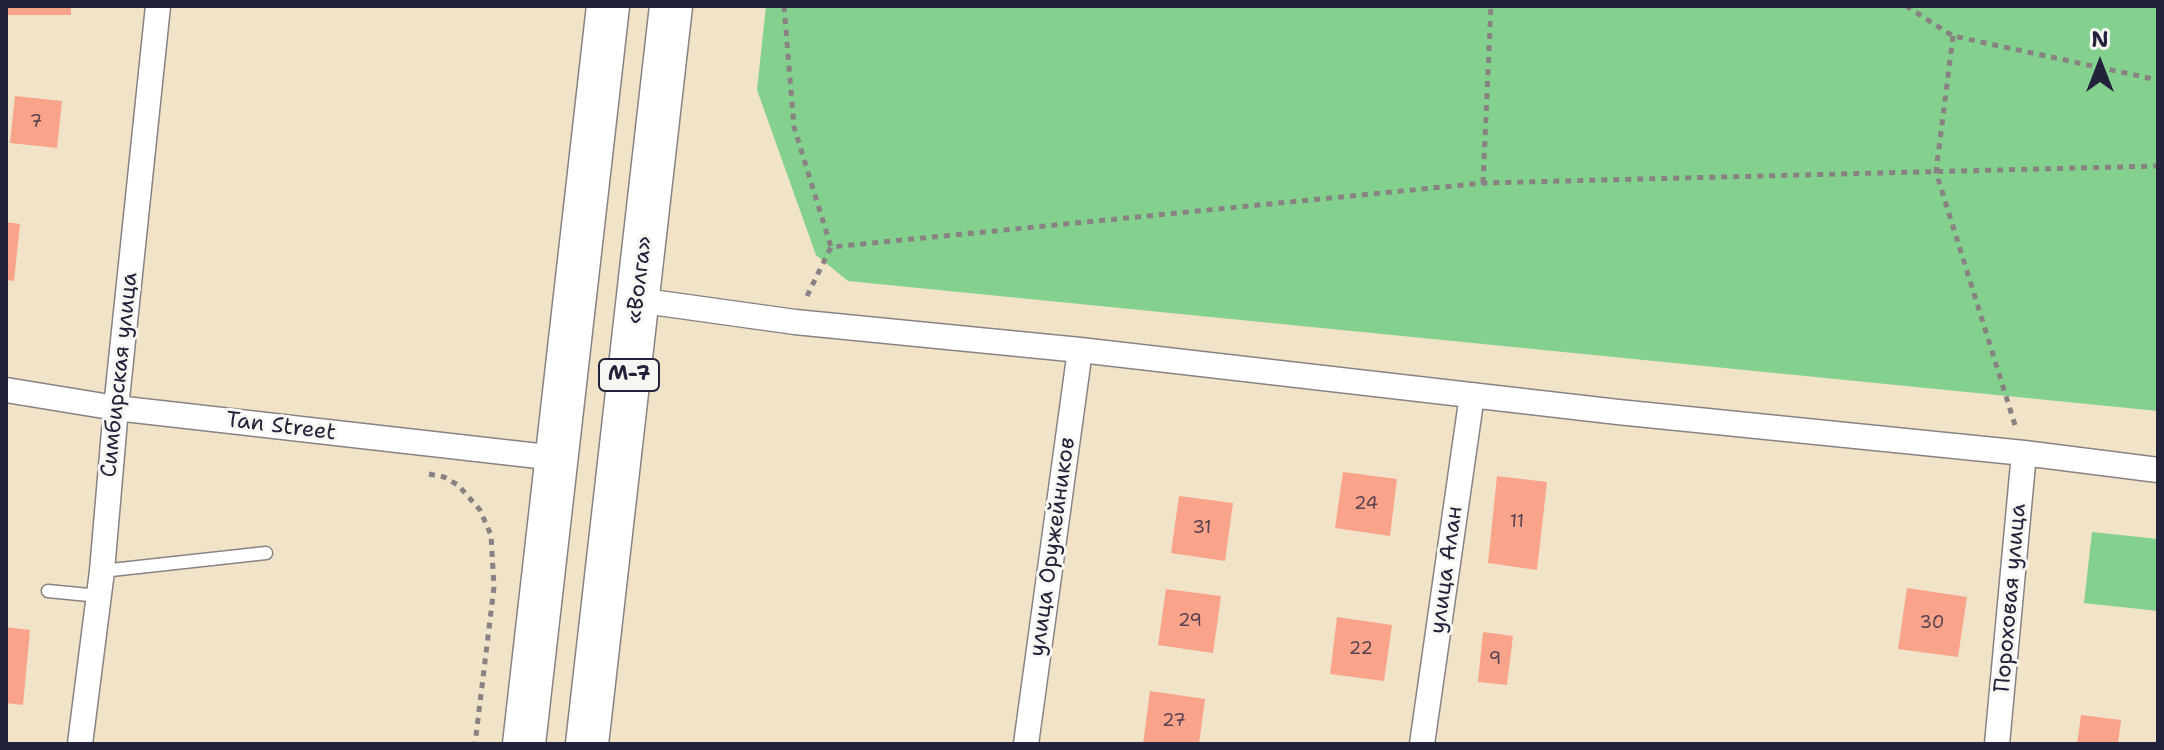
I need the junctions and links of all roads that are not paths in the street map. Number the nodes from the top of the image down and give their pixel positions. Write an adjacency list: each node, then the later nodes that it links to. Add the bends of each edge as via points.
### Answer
1 (158, 6): 8 (street, Симбирская улица)
2 (608, 6): 10 (highway, М-7)
3 (671, 6): 4 (highway, «Волга» / М-7)
4 (637, 300): 5 (street, via 795,322); 18 (highway, «Волга» / М-7)
5 (1080, 350): 7 (street); 19 (street, улица Оружейников)
6 (6, 390): 8 (street, Tan Street)
7 (1472, 395): 9 (street); 20 (street, улица Алан)
8 (116, 408): 10 (street, Tan Street); 13 (street, Симбирская улица)
9 (2024, 453): 11 (street); 21 (street, Пороховая улица)
10 (556, 458): 17 (highway, М-7)
11 (2158, 470)
12 (266, 553): 13 (lane)
13 (102, 571): 15 (street, Симбирская улица)
14 (48, 591): 15 (lane)
15 (99, 596): 16 (street, Симбирская улица)
16 (80, 744)
17 (524, 744)
18 (587, 744)
19 (1026, 744)
20 (1422, 744)
21 (1997, 744)

